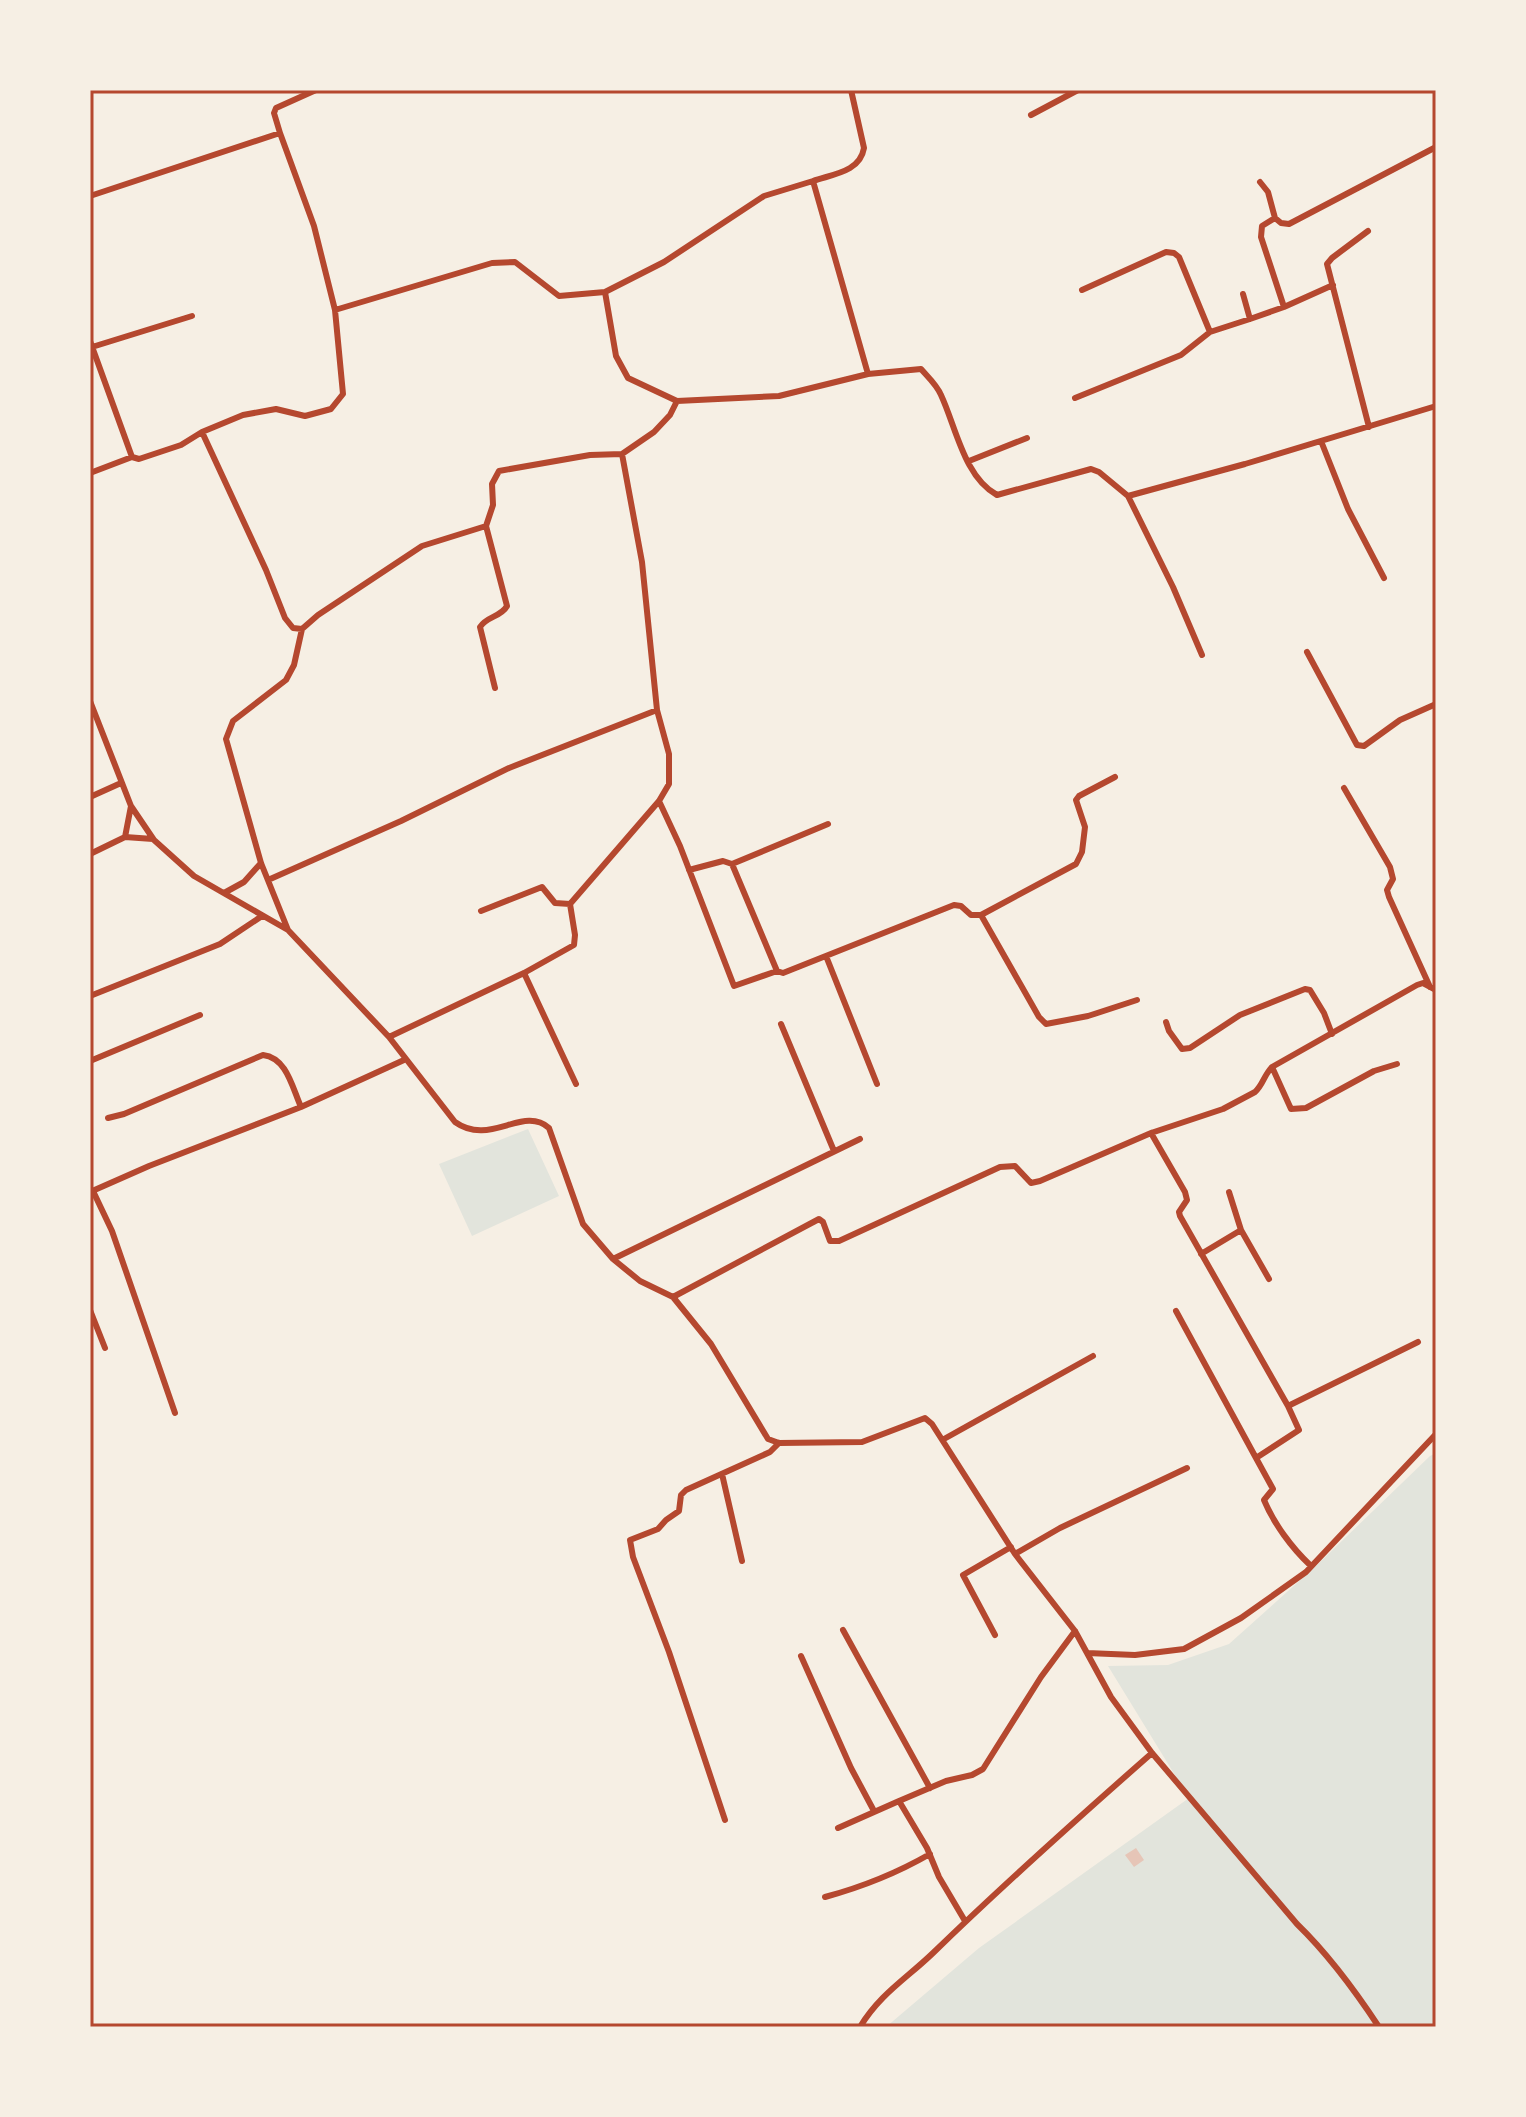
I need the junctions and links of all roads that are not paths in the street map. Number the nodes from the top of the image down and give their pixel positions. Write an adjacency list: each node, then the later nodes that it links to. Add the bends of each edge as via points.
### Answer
1 (316, 90): 5 (street, via 276,108)
2 (851, 90): 7 (street, via 862,158 853,168)
3 (1078, 90): 4 (street)
4 (1031, 115)
5 (280, 133): 9 (street); 17 (street, via 314,226)
6 (1436, 147): 10 (street, via 1289,224)
7 (813, 181): 14 (street, via 764,196 664,262); 22 (street)
8 (1260, 182): 10 (street)
9 (90, 196)
10 (1275, 218): 16 (street, via 1260,231)
11 (1368, 231): 12 (street, via 1327,264)
12 (1333, 285): 16 (street); 26 (street)
13 (1082, 290): 20 (street, via 1174,253)
14 (605, 292): 17 (street, via 559,296 515,262 492,263); 24 (street, via 616,356 628,378)
15 (1243, 294): 19 (street)
16 (1284, 307): 19 (street)
17 (335, 310): 27 (street, via 343,394 337,404 305,416 276,409 243,415)
18 (192, 316): 21 (street)
19 (1250, 319): 20 (street)
20 (1210, 332): 23 (street, via 1181,355)
21 (91, 344): 31 (street)
22 (868, 374): 24 (street, via 779,396); 32 (street, via 921,369 940,391)
23 (1075, 398)
24 (677, 401): 30 (street, via 654,432)
25 (1436, 406): 26 (street)
26 (1369, 427): 29 (street)
27 (202, 432): 31 (street, via 181,445); 37 (street, via 285,618 293,628)
28 (1027, 438): 32 (street)
29 (1321, 441): 34 (street); 36 (street)
30 (622, 454): 35 (street, via 499,471); 43 (street, via 642,562)
31 (132, 457): 33 (street)
32 (969, 461): 34 (street, via 983,487 997,495 1091,469)
33 (90, 473)
34 (1128, 496): 39 (street)
35 (486, 526): 37 (street, via 422,546); 40 (street, via 507,606 480,627)
36 (1384, 578)
37 (302, 629): 56 (street, via 286,680 233,721 226,739)
38 (1307, 652): 42 (street, via 1357,745 1364,746 1400,720)
39 (1202, 655)
40 (495, 688)
41 (90, 701): 44 (street)
42 (1436, 704)
43 (657, 710): 50 (street, via 669,754 669,784); 59 (street, via 509,768)
44 (98, 722): 45 (street); 47 (street)
45 (90, 724)
46 (1115, 777): 63 (street, via 1076,800 1085,827 1076,864)
47 (121, 783): 49 (street); 51 (street)
48 (1344, 788): 69 (street, via 1390,867 1389,897)
49 (90, 797)
50 (659, 801): 58 (street); 61 (street)
51 (131, 806): 53 (street); 54 (street)
52 (828, 824): 57 (street)
53 (125, 837): 54 (street); 55 (street)
54 (154, 840): 60 (street, via 194,876)
55 (90, 854)
56 (261, 863): 59 (street); 60 (street, via 244,882)
57 (732, 864): 58 (street, via 723,861); 67 (street)
58 (689, 870): 67 (street, via 734,986)
59 (268, 880): 65 (street)
60 (224, 893): 64 (street)
61 (570, 904): 62 (street, via 555,903 542,887); 68 (street, via 574,945)
62 (481, 911)
63 (981, 915): 66 (street, via 954,905); 71 (street, via 1046,1024)
64 (262, 916): 65 (street); 70 (street, via 220,944)
65 (288, 930): 76 (street)
66 (826, 956): 67 (street); 82 (street)
67 (777, 971)
68 (524, 973): 76 (street); 81 (street)
69 (1433, 988): 75 (street, via 1417,985)
70 (90, 996)
71 (1137, 1000)
72 (200, 1015): 78 (street)
73 (1166, 1022): 75 (street, via 1182,1049 1190,1048 1240,1015 1305,989 1317,999)
74 (781, 1024): 87 (street)
75 (1332, 1034): 80 (street)
76 (389, 1037): 77 (street)
77 (404, 1060): 83 (street); 92 (street, via 466,1129 477,1133 531,1120 549,1128 583,1224)
78 (90, 1061)
79 (1397, 1064): 80 (street, via 1296,1111)
80 (1272, 1067): 85 (street, via 1255,1092 1223,1109)
81 (576, 1084)
82 (877, 1084)
83 (301, 1107): 84 (street, via 281,1062 263,1055); 88 (street)
84 (108, 1118)
85 (1151, 1133): 91 (street, via 1185,1192 1180,1216); 94 (street, via 1040,1181 1031,1183 1015,1166 1000,1167 839,1241 830,1241 819,1219)
86 (860, 1139): 87 (street)
87 (834, 1151): 92 (street)
88 (92, 1192): 101 (street, via 112,1231)
89 (1229, 1192): 90 (street)
90 (1241, 1230): 91 (street); 93 (street)
91 (1201, 1254): 100 (street)
92 (613, 1259): 94 (street, via 640,1281)
93 (1269, 1279)
94 (673, 1297): 104 (street, via 711,1344 768,1439)
95 (90, 1310): 98 (street)
96 (1176, 1311): 105 (street)
97 (1418, 1342): 100 (street)
98 (105, 1348)
99 (1093, 1356): 103 (street)
100 (1288, 1406): 105 (street, via 1299,1430)
101 (175, 1413)
102 (1436, 1434): 111 (street)
103 (944, 1439): 104 (street, via 925,1418 862,1442); 108 (street)
104 (779, 1443): 107 (street)
105 (1256, 1458): 111 (street, via 1273,1489 1264,1500 1267,1509)
106 (1187, 1468): 109 (street)
107 (722, 1474): 110 (street); 121 (street, via 686,1490 679,1511 658,1529 630,1540)
108 (1011, 1547): 109 (street); 114 (street, via 963,1575)
109 (1015, 1554): 113 (street)
110 (742, 1561)
111 (1310, 1565): 115 (street, via 1241,1618 1184,1649)
112 (843, 1630): 118 (street)
113 (1075, 1631): 115 (street); 118 (street, via 983,1769)
114 (995, 1635)
115 (1087, 1653): 117 (street)
116 (801, 1656): 120 (street)
117 (1152, 1753): 125 (street); 127 (street, via 1324,1950)
118 (930, 1788): 119 (street)
119 (899, 1801): 120 (street); 123 (street)
120 (874, 1811): 122 (street)
121 (725, 1820)
122 (838, 1828)
123 (930, 1854): 124 (street); 125 (street)
124 (825, 1897)
125 (965, 1921): 126 (street, via 874,2004)
126 (860, 2027)
127 (1379, 2027)

